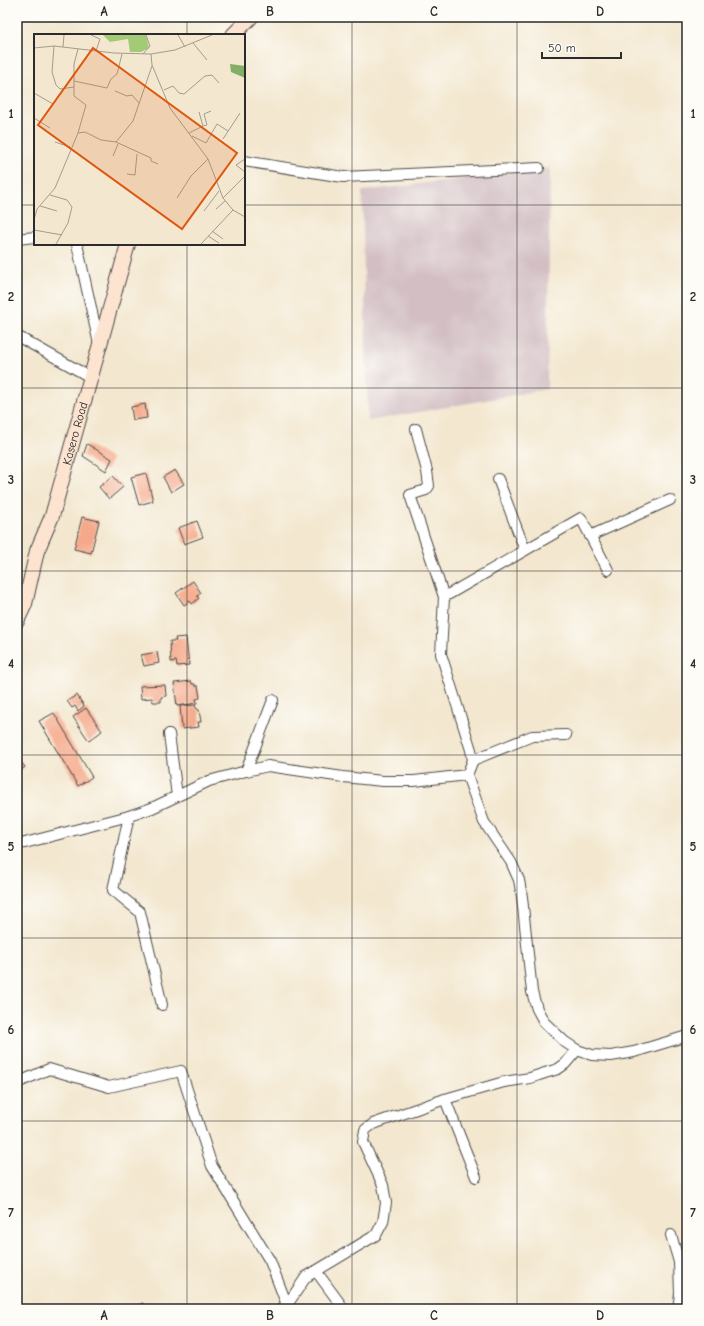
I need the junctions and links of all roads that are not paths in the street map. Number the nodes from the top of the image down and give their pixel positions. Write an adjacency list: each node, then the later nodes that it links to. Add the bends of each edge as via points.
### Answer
1 (251, 17): 2 (street)
2 (234, 34)
3 (245, 161): 4 (street, via 343,177)
4 (539, 168)
5 (34, 237): 6 (street)
6 (17, 239)
7 (77, 245): 10 (street)
8 (128, 245): 10 (street, Kasero Road)
9 (17, 336): 11 (street)
10 (99, 346): 11 (street, Kasero Road)
11 (90, 377): 19 (street, Kasero Road, via 52,516 37,551 25,604)
12 (416, 428): 18 (street, via 429,486 426,490 410,495)
13 (498, 479): 16 (street)
14 (670, 500): 15 (street)
15 (590, 536): 16 (street, via 581,518); 17 (street)
16 (525, 550): 18 (street)
17 (608, 570)
18 (444, 597): 23 (street, via 441,654)
19 (17, 621)
20 (273, 700): 24 (street)
21 (169, 734): 26 (street)
22 (566, 735): 23 (street, via 532,736)
23 (473, 760): 25 (street)
24 (246, 771): 25 (street, via 268,766 383,781 414,781); 26 (street, via 209,781)
25 (467, 775): 31 (street, via 484,822 512,862 519,880 532,992 537,1009 544,1022)
26 (177, 796): 27 (street)
27 (129, 816): 28 (street); 29 (street, via 113,890 140,912)
28 (17, 845)
29 (162, 1005)
30 (687, 1036): 31 (street, via 611,1056 592,1055)
31 (577, 1050): 33 (street, via 558,1069)
32 (17, 1082): 37 (street, via 49,1069 109,1086 181,1071 212,1166 270,1261)
33 (445, 1099): 34 (street); 36 (street, via 373,1124 365,1130 363,1142 383,1185 386,1203 383,1222 376,1235)
34 (476, 1177)
35 (671, 1235): 39 (street, via 679,1262)
36 (316, 1271): 37 (street, via 306,1277); 38 (street)
37 (284, 1307)
38 (344, 1309)
39 (678, 1309)

